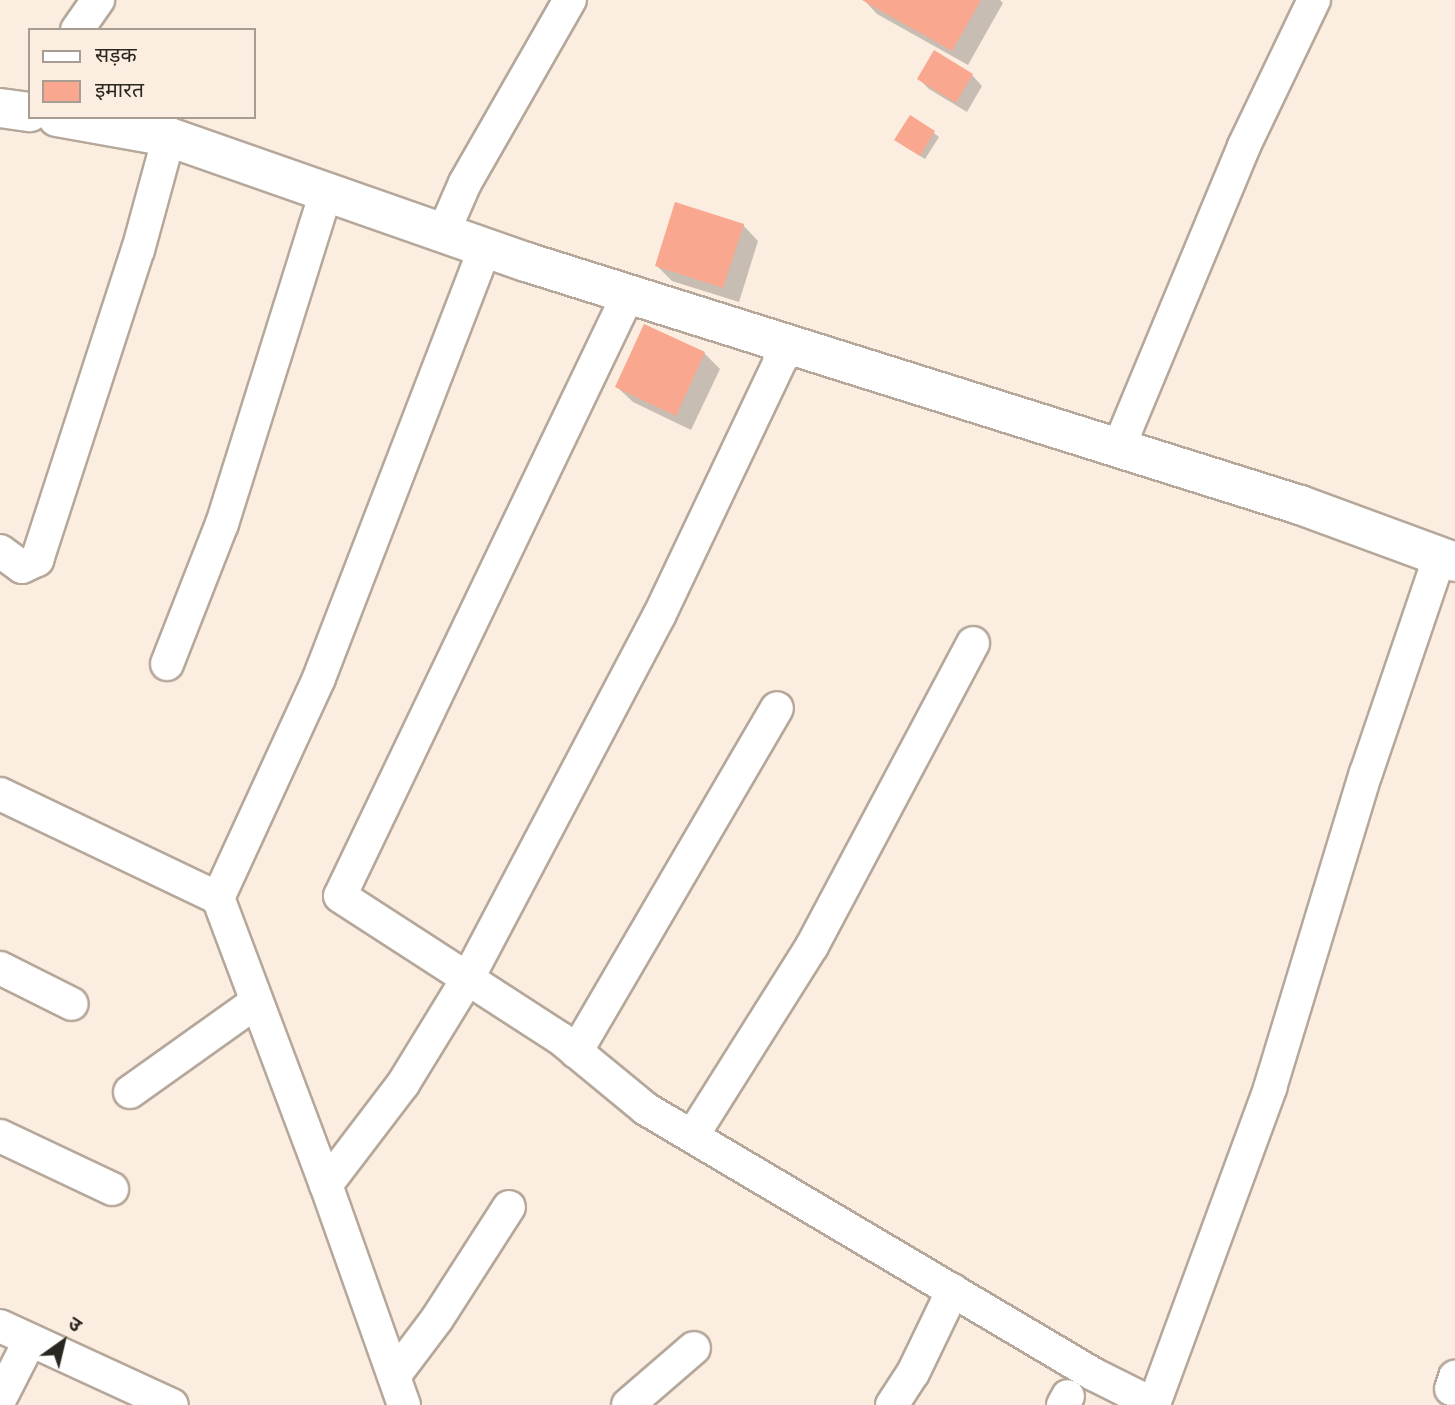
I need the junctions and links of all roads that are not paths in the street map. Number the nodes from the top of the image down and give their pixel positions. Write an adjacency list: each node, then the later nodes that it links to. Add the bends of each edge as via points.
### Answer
1 (98, 0): 4 (street)
2 (570, 0): 8 (street, via 465,183)
3 (1314, 0): 12 (street, via 1244,146)
4 (78, 28)
5 (75, 119): 6 (main road)
6 (169, 137): 7 (main road); 13 (street, via 138,250 37,559 22,567)
7 (326, 192): 8 (main road); 16 (street, via 222,524)
8 (444, 231): 9 (main road)
9 (485, 248): 10 (main road); 19 (street, via 319,678)
10 (628, 295): 11 (main road); 21 (street, via 340,896)
11 (777, 341): 12 (main road); 21 (street, via 780,361 659,616)
12 (1118, 449): 14 (main road, via 1300,505)
13 (0, 551)
14 (1448, 559): 41 (street, via 1362,786 1270,1088)
15 (973, 643): 26 (street, via 813,946)
16 (167, 664)
17 (777, 708): 24 (street)
18 (0, 794): 19 (street)
19 (218, 898): 22 (street)
20 (0, 968): 23 (street)
21 (468, 978): 24 (street); 28 (street, via 403,1084)
22 (256, 1002): 25 (street); 28 (street)
23 (72, 1004)
24 (576, 1052): 26 (street, via 646,1109)
25 (131, 1092)
26 (693, 1135): 31 (street)
27 (0, 1136): 29 (street)
28 (326, 1185): 35 (street)
29 (112, 1189)
30 (509, 1208): 35 (street)
31 (953, 1290): 40 (street, via 913,1373); 41 (street, via 1093,1374)
32 (0, 1326): 33 (street)
33 (30, 1340): 36 (street); 37 (street)
34 (694, 1348): 39 (street)
35 (394, 1376): 38 (street)
36 (0, 1399)
37 (172, 1405)
38 (404, 1405)
39 (628, 1405)
40 (892, 1405)
41 (1155, 1405)

